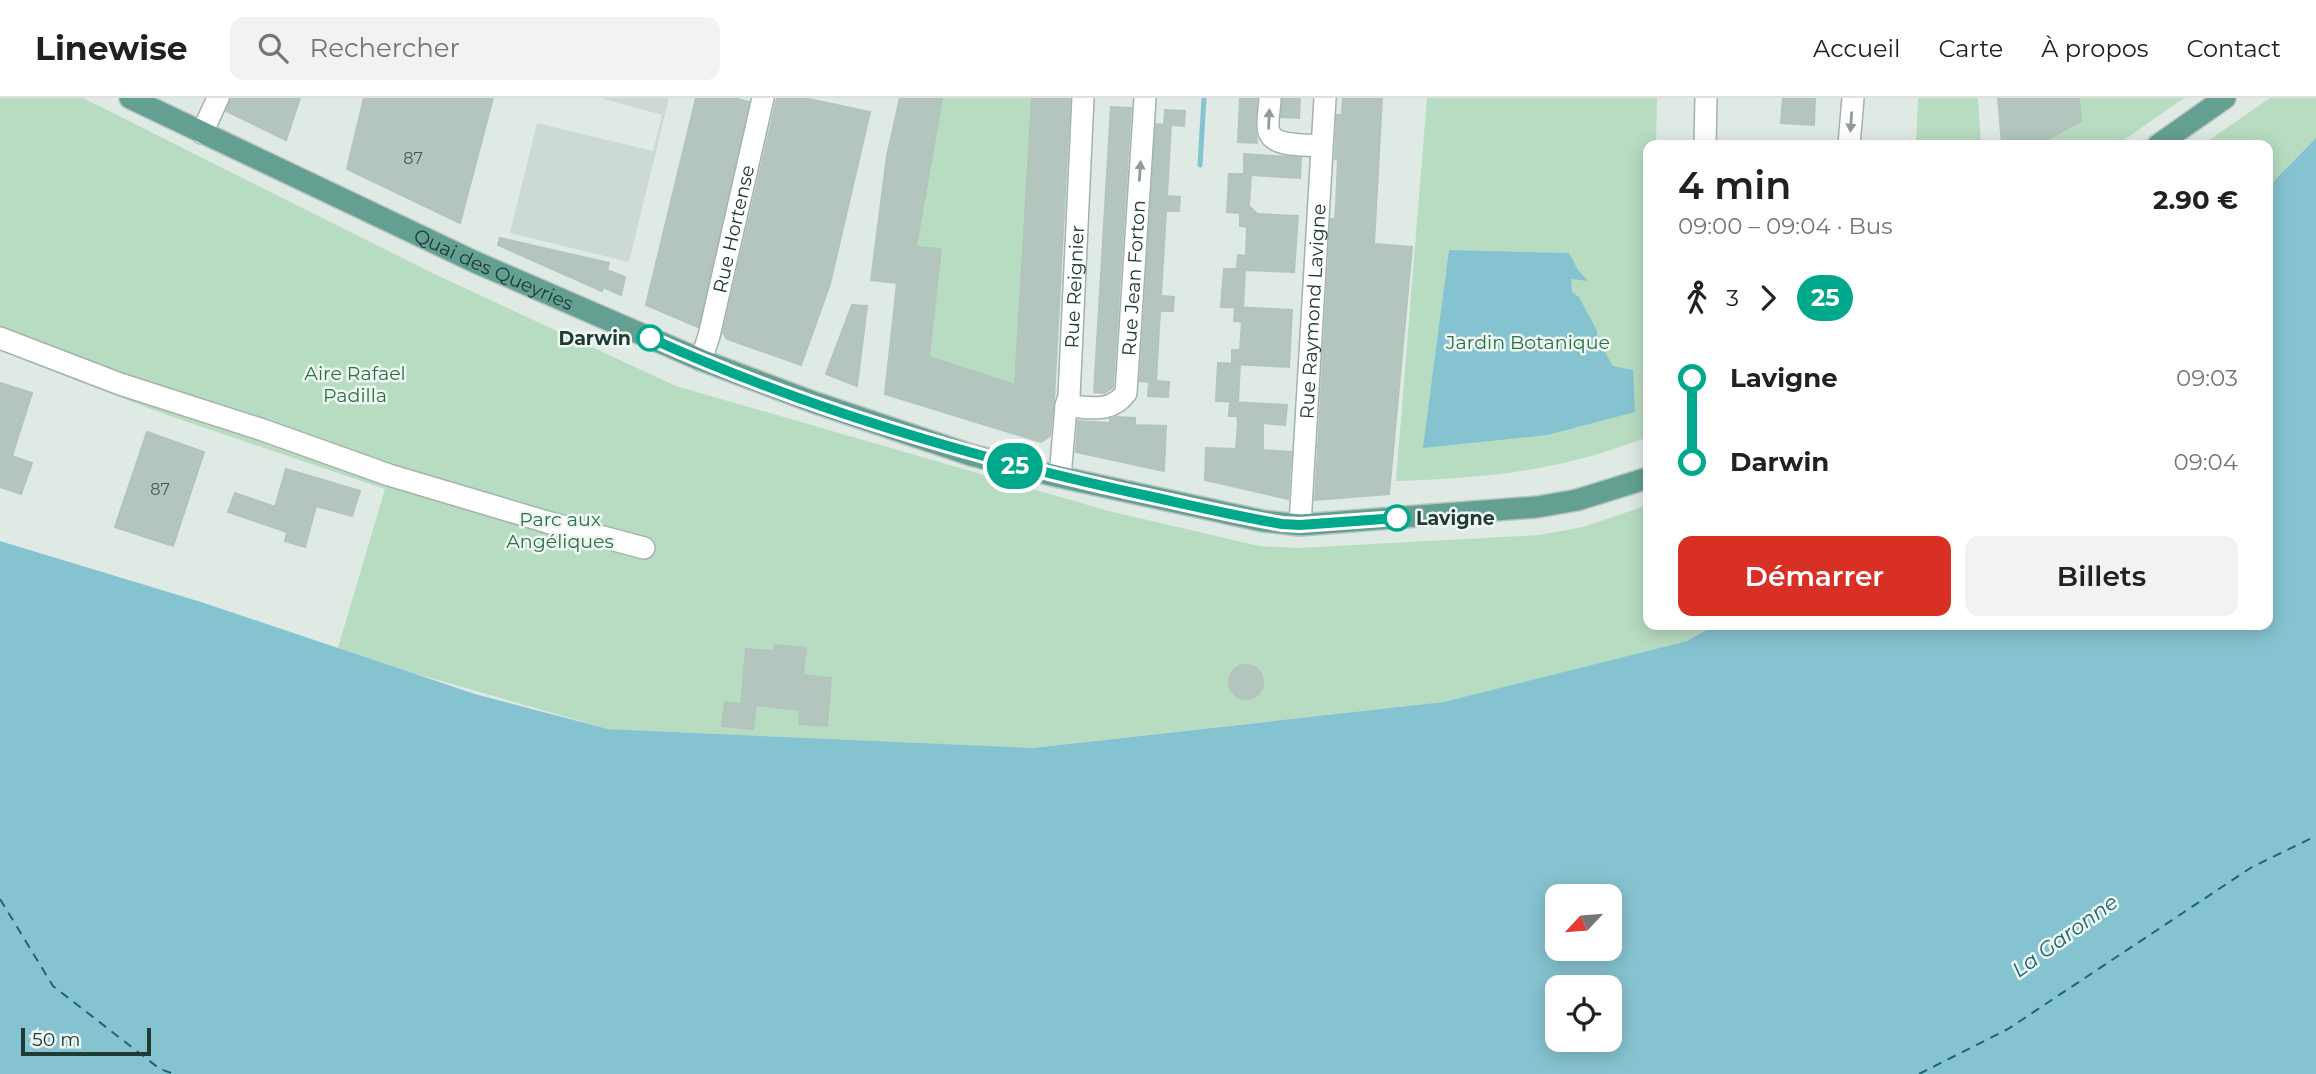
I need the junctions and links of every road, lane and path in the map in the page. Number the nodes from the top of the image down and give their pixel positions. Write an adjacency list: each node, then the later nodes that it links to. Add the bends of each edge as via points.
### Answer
1 (130, 98): 11 (main road, Quai des Queyries)
2 (218, 98): 11 (street)
3 (763, 98): 17 (street, Rue Hortense)
4 (1083, 98): 18 (street, Rue Reignier)
5 (1144, 98): 18 (street, Rue Jean Forton, one-way to 5, via 1110,407 1126,393)
6 (1270, 98): 15 (street, one-way to 6, via 1273,138 1268,130)
7 (1325, 98): 15 (street, Rue Raymond Lavigne)
8 (1706, 98): 12 (street)
9 (1853, 98): 13 (street, one-way to 13)
10 (2225, 98): 14 (main road)
11 (202, 134): 17 (main road, Quai des Queyries, via 475,262)
12 (1705, 140)
13 (1849, 140)
14 (2165, 140)
15 (1321, 146): 21 (street, Rue Raymond Lavigne)
16 (0, 338): 22 (street, via 120,384 389,475)
17 (701, 360): 19 (main road, Quai des Queyries, via 953,449)
18 (1066, 406): 19 (street, Rue Reignier)
19 (1060, 477): 21 (main road, Quai des Queyries)
20 (1643, 480): 21 (main road, Quai des Queyries, via 1536,508)
21 (1300, 525)
22 (644, 548)

